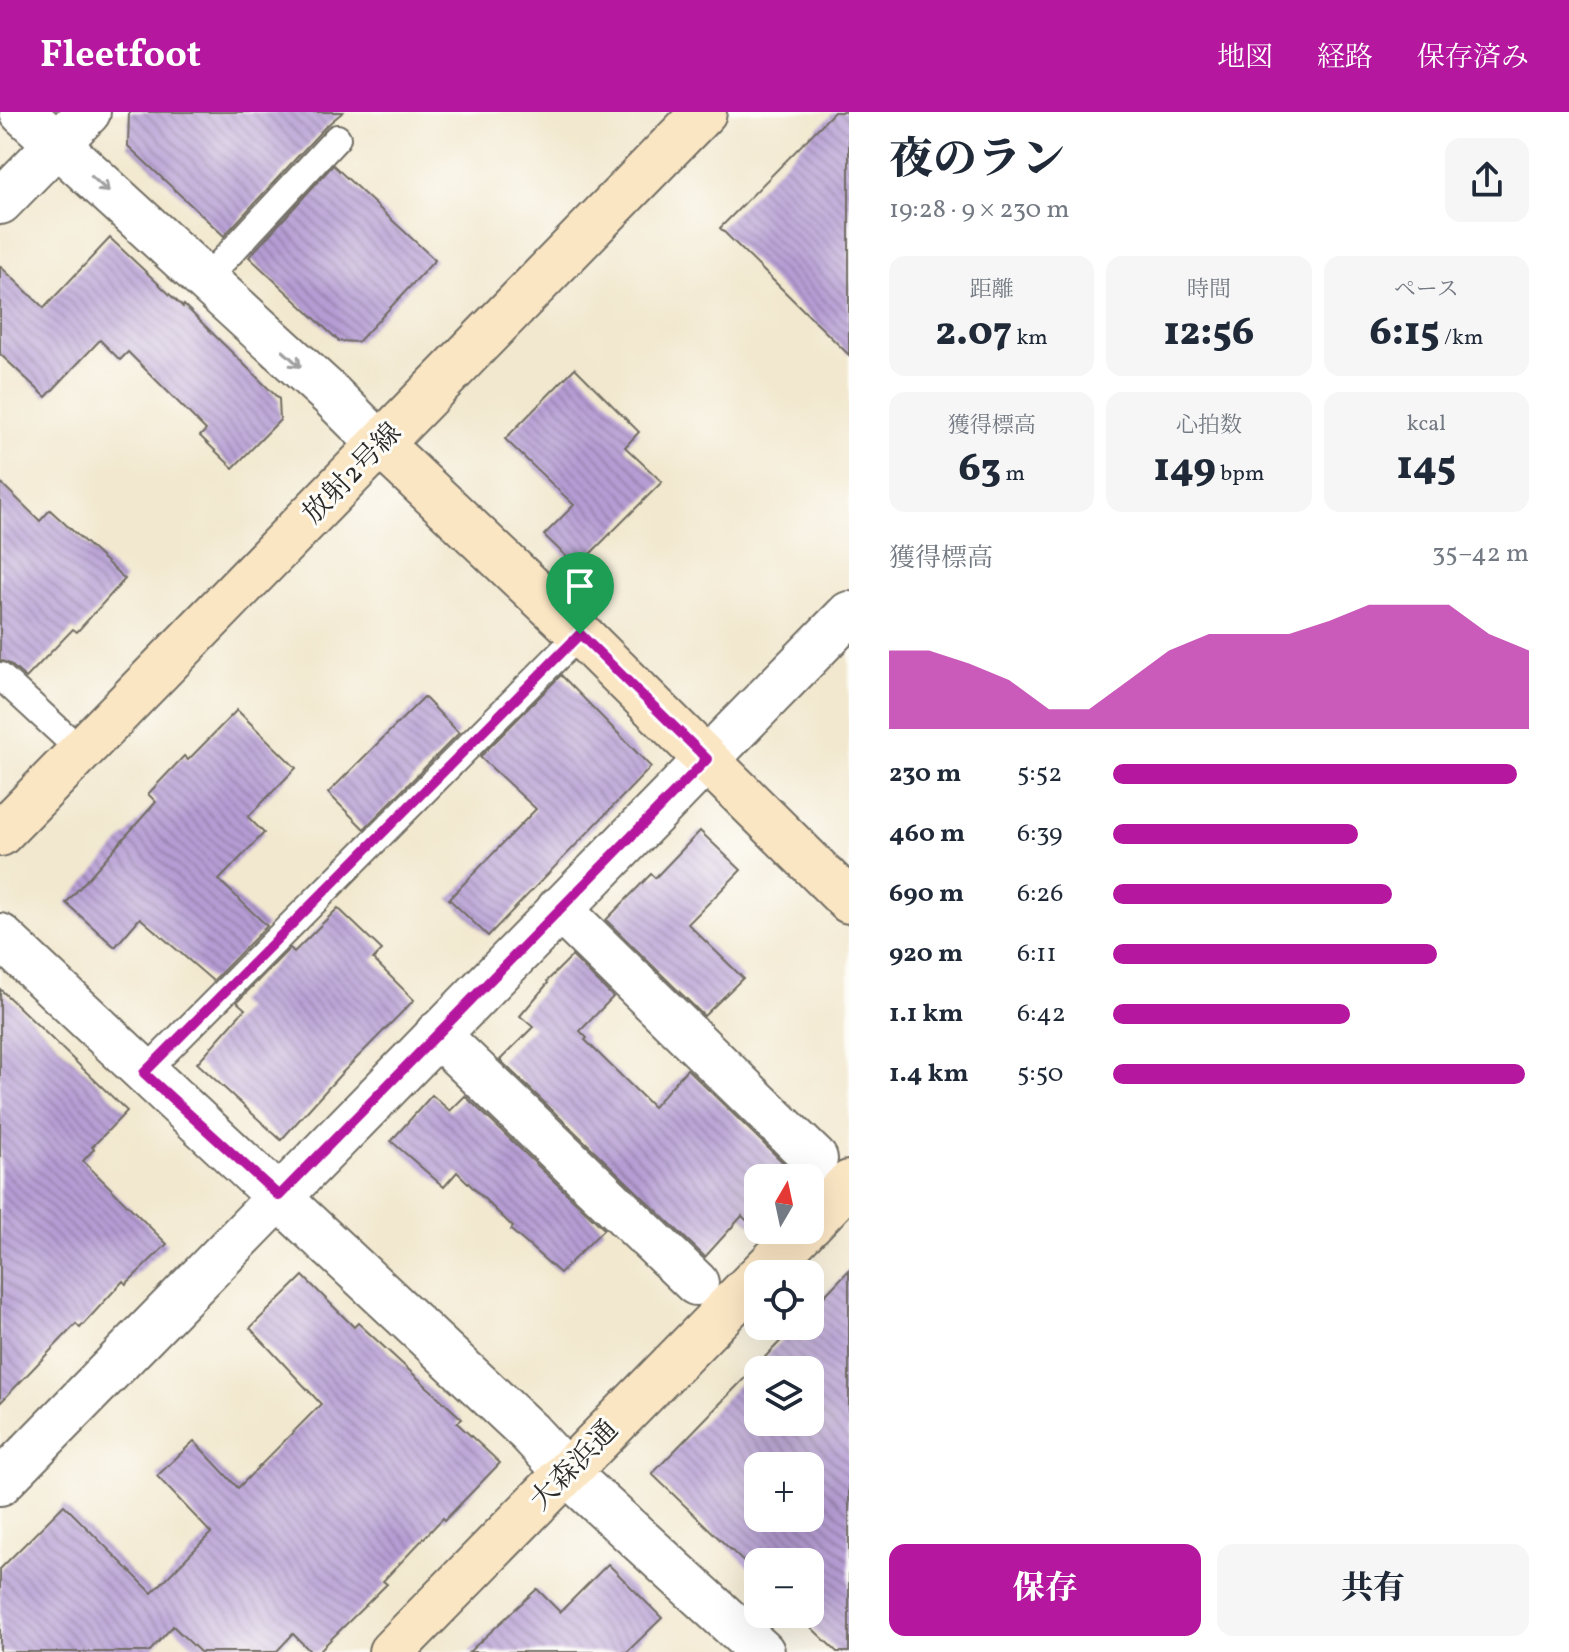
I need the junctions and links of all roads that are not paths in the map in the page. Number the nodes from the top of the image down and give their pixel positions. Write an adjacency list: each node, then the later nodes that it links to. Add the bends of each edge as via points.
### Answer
1 (22, 112): 5 (street)
2 (88, 112): 5 (street)
3 (704, 112): 8 (street, 放射2号線)
4 (337, 138): 7 (lane)
5 (57, 144): 6 (street); 7 (street, one-way to 7)
6 (0, 202)
7 (205, 280): 8 (street, one-way to 8)
8 (381, 445): 10 (street); 12 (street, 放射2号線)
9 (849, 614): 13 (street)
10 (580, 634): 13 (street); 19 (lane)
11 (0, 676): 12 (lane)
12 (81, 751): 14 (street, 放射2号線)
13 (707, 759): 15 (street); 16 (street)
14 (0, 834)
15 (849, 901)
16 (559, 909): 18 (street); 20 (street)
17 (0, 936): 19 (street)
18 (437, 1034): 22 (street); 25 (street)
19 (144, 1073): 22 (street)
20 (832, 1171): 21 (street)
21 (824, 1190)
22 (279, 1196): 27 (street); 28 (street)
23 (791, 1244): 24 (street, 大森浜通)
24 (775, 1260)
25 (696, 1283)
26 (744, 1292): 27 (street, 大森浜通)
27 (568, 1474): 29 (street, 大森浜通); 30 (street)
28 (0, 1483)
29 (391, 1652)
30 (762, 1652)

